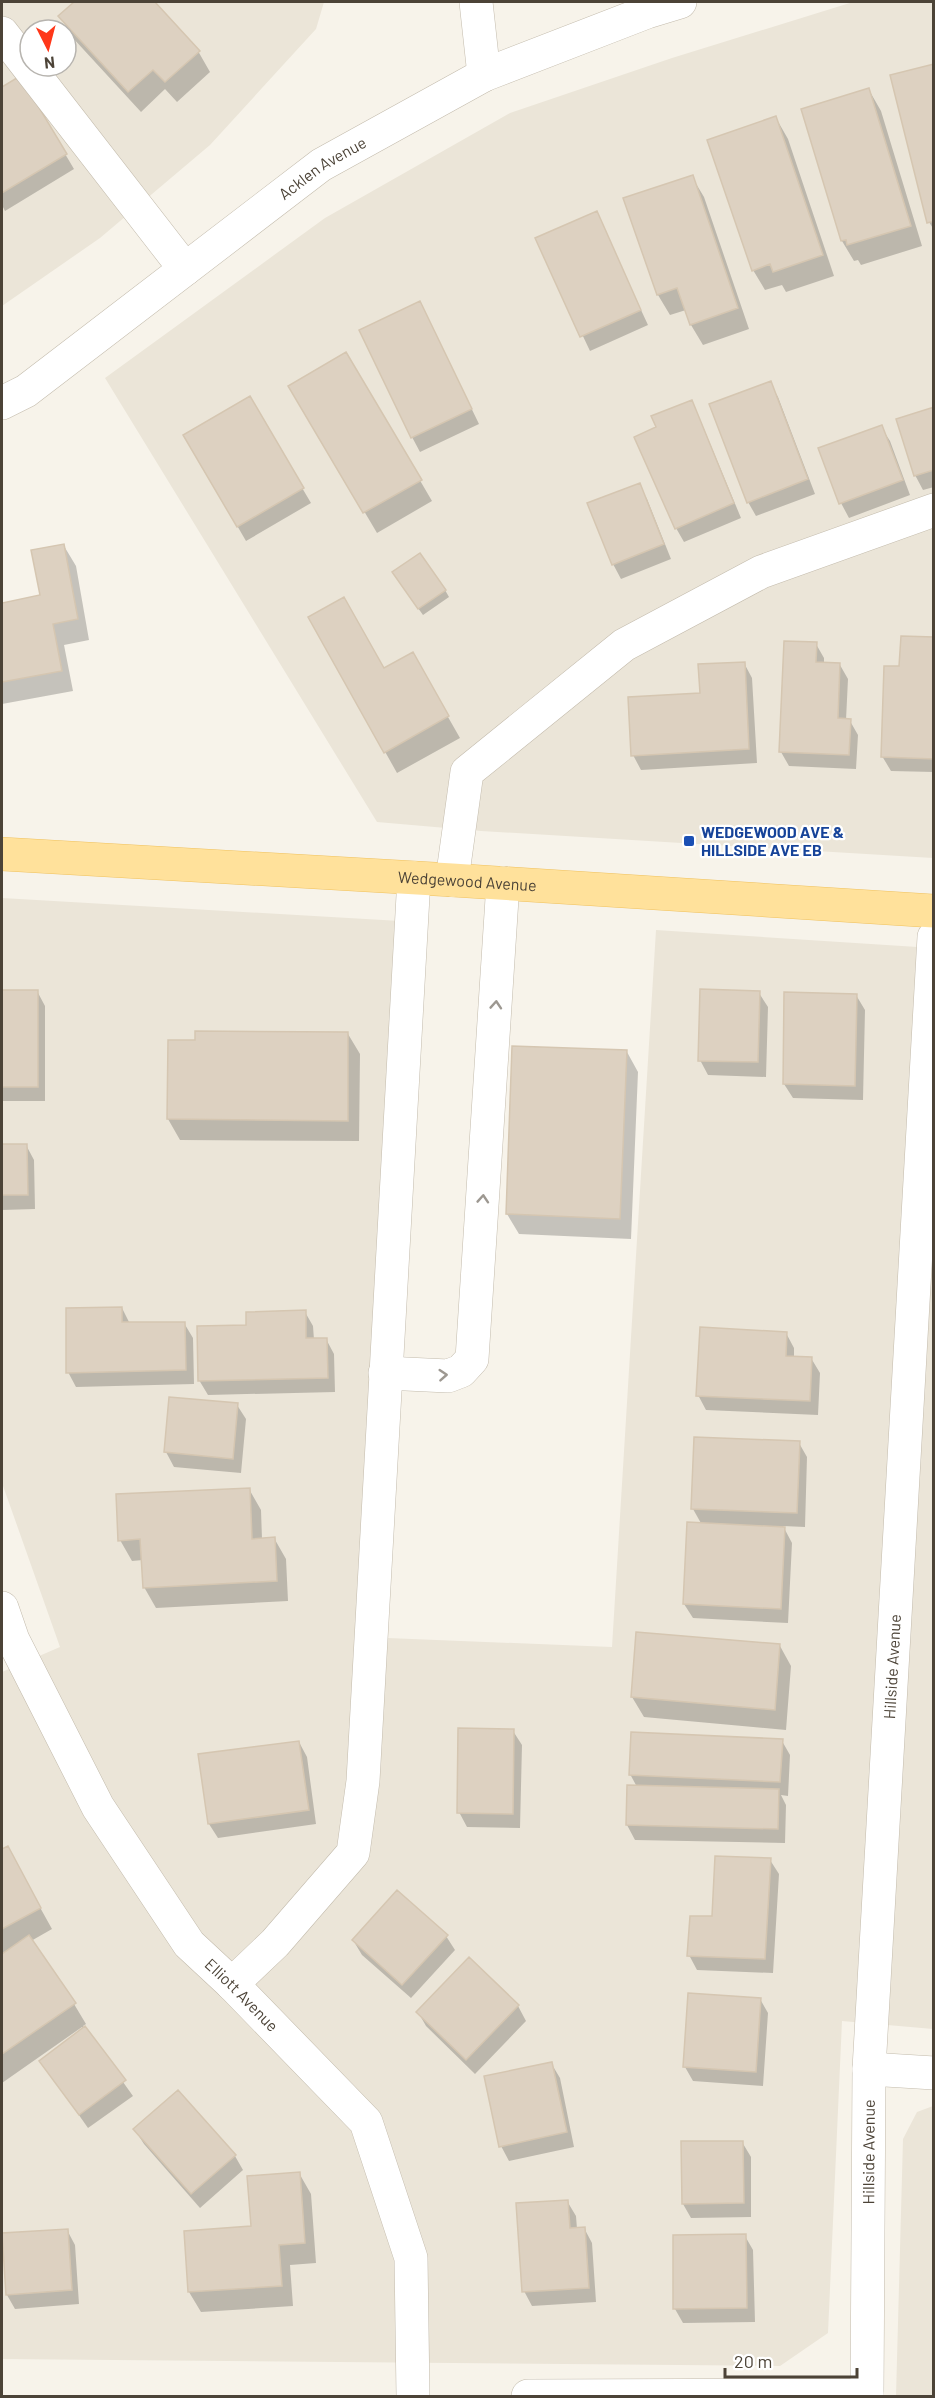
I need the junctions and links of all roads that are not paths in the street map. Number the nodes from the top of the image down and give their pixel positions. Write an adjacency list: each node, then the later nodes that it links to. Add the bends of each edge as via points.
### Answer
1 (476, 2): 4 (street)
2 (680, 2): 4 (street, Acklen Avenue)
3 (2, 33): 5 (street)
4 (484, 75): 5 (street, Acklen Avenue, via 321,165)
5 (185, 269): 6 (street, Acklen Avenue, via 26,390)
6 (2, 403)
7 (933, 510): 10 (street, via 761,572 624,645 467,772)
8 (2, 854): 9 (main road, Wedgewood Avenue)
9 (414, 878): 10 (main road, Wedgewood Avenue); 14 (street)
10 (452, 880): 11 (main road, Wedgewood Avenue)
11 (503, 883): 12 (main road, Wedgewood Avenue); 14 (street, one-way to 11, via 448,1376 461,1371 472,1359)
12 (933, 911)
13 (933, 937): 17 (street, Hillside Avenue)
14 (385, 1373): 16 (street, via 363,1781 353,1852 275,1943)
15 (2, 1608): 16 (street, Elliott Avenue, via 13,1640 98,1807 189,1944)
16 (232, 1984): 20 (street, Elliott Avenue, via 366,2122 411,2258)
17 (869, 2069): 18 (street); 19 (street, Hillside Avenue)
18 (933, 2073)
19 (867, 2396): 21 (street)
20 (413, 2397)
21 (528, 2397)

